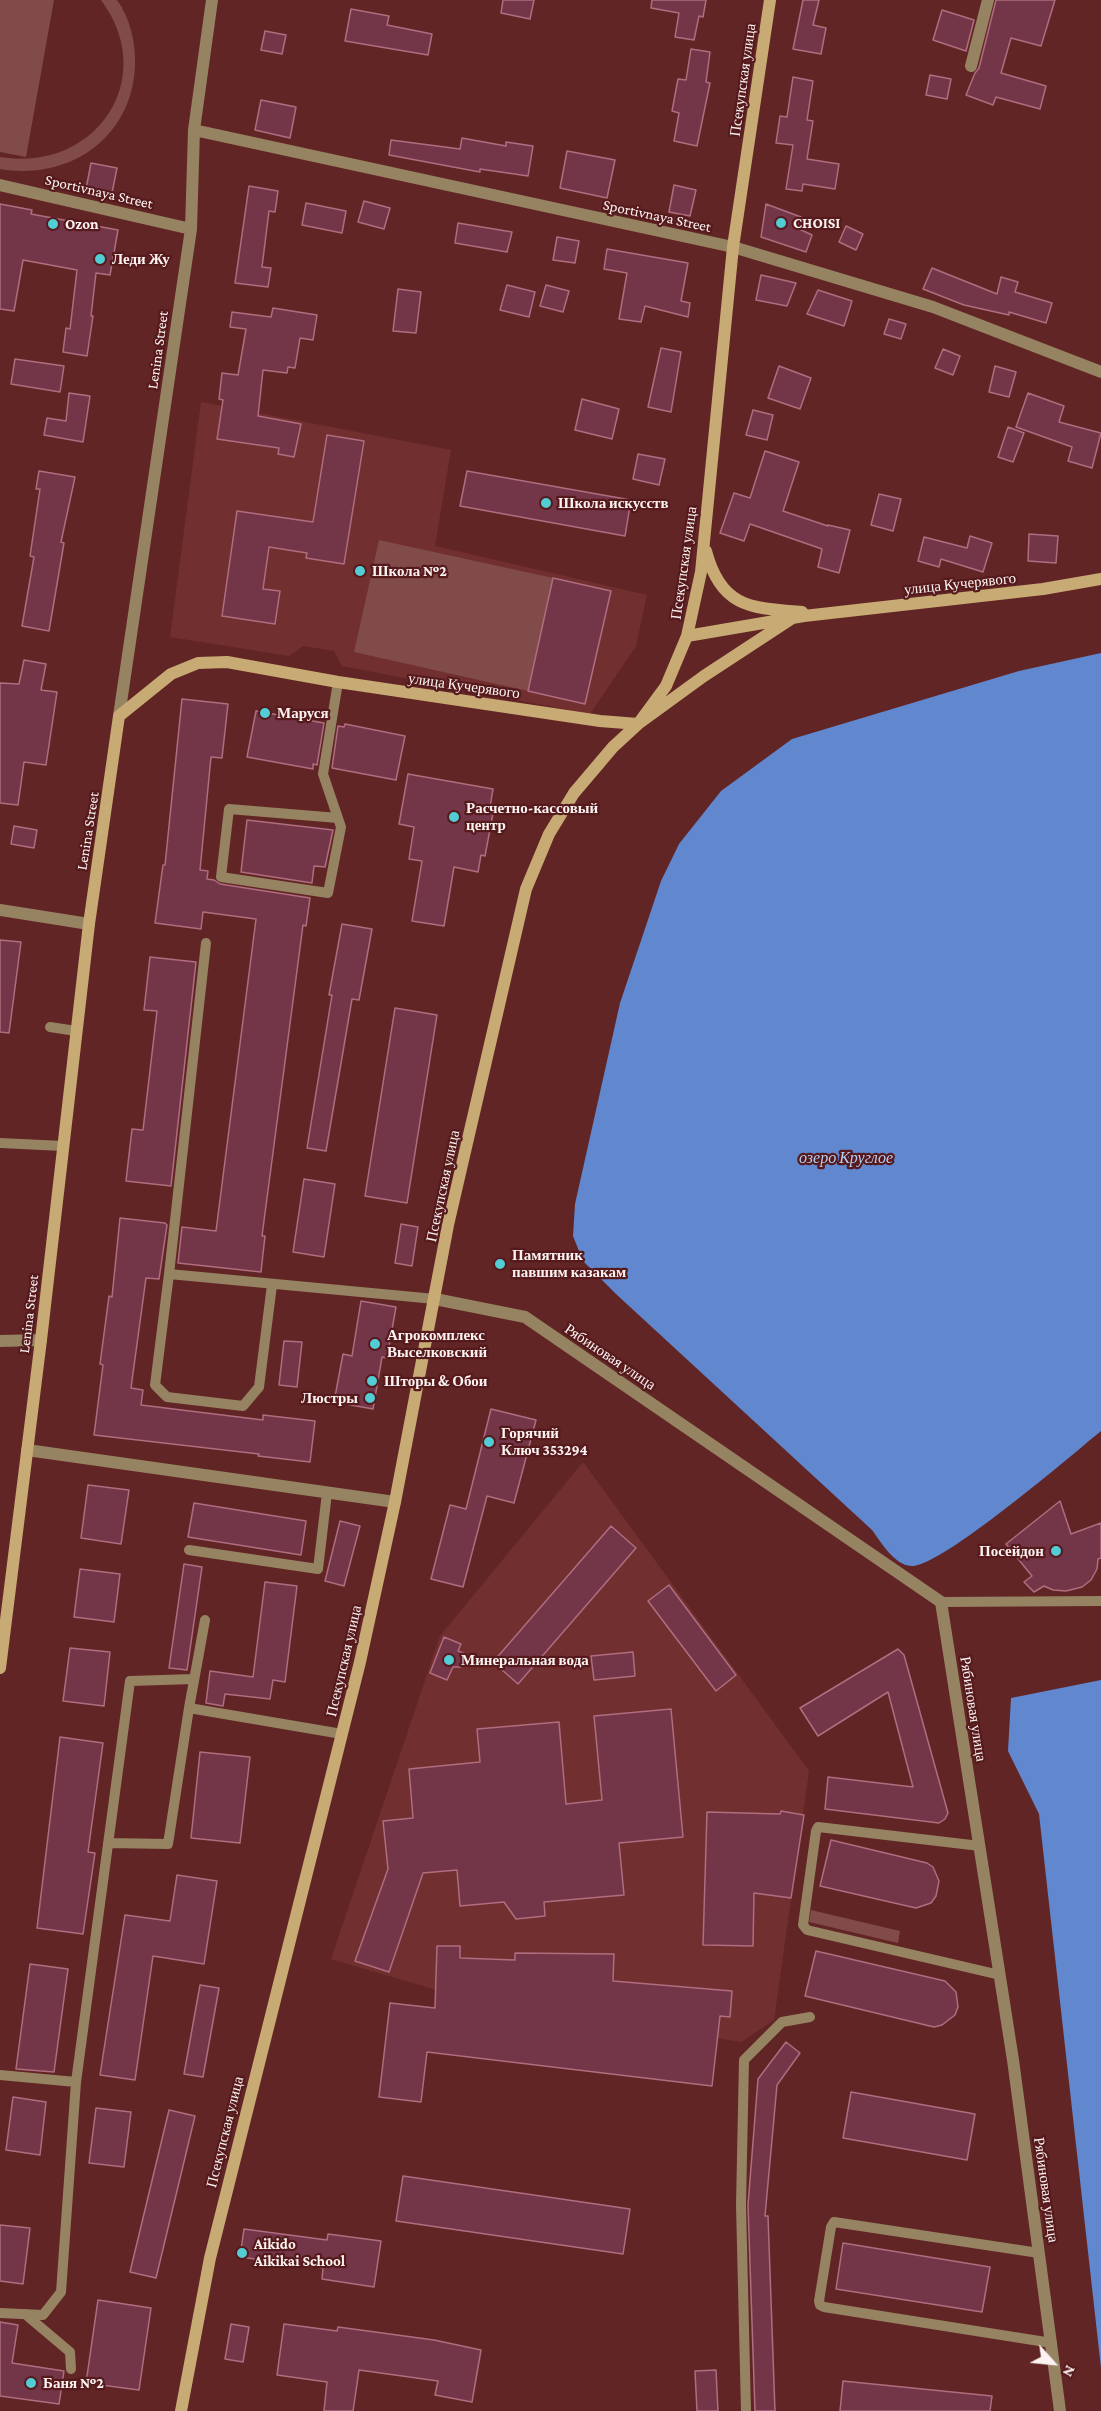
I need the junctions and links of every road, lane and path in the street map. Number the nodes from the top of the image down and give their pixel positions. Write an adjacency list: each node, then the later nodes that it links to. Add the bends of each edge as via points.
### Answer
1 (212, 0): 5 (street, Lenina Street)
2 (770, 0): 8 (street, Псекупская улица)
3 (988, 0): 4 (street)
4 (971, 66)
5 (194, 130): 7 (street, Lenina Street); 8 (street, Sportivnaya Street)
6 (0, 184): 7 (street, Sportivnaya Street)
7 (191, 229): 16 (street, Lenina Street)
8 (734, 247): 9 (street, Sportivnaya Street, via 933,307); 10 (street, Псекупская улица)
9 (1101, 372)
10 (704, 543): 12 (street, улица Кучерявого, via 717,581 738,600 767,609); 14 (street, Псекупская улица)
11 (1101, 579): 12 (street, улица Кучерявого, via 1043,590)
12 (821, 614): 13 (street, улица Кучерявого)
13 (791, 619): 14 (street, улица Кучерявого); 17 (street, улица Кучерявого)
14 (687, 636): 17 (street, Псекупская улица, via 666,686)
15 (338, 682): 16 (street, улица Кучерявого, via 227,662 198,663 171,674); 17 (street, улица Кучерявого); 18 (lane, via 323,774)
16 (119, 716): 20 (street, Lenina Street)
17 (638, 724): 28 (street, Псекупская улица, via 574,793 533,870 448,1225)
18 (338, 818): 18 (lane, via 341,827 328,893 221,877 229,809)
19 (0, 910): 20 (street)
20 (89, 924): 23 (street, Lenina Street)
21 (206, 943): 26 (lane)
22 (50, 1027): 23 (lane)
23 (76, 1030): 25 (street, Lenina Street)
24 (0, 1143): 25 (lane)
25 (63, 1146): 29 (street, Lenina Street)
26 (169, 1274): 27 (lane); 27 (lane, via 155,1385 167,1397 243,1406 259,1387)
27 (272, 1285): 28 (lane)
28 (435, 1299): 33 (street, Псекупская улица); 36 (street, Рябиновая улица, via 525,1317)
29 (41, 1340): 30 (street); 31 (street, Lenina Street)
30 (0, 1341)
31 (27, 1450): 32 (street); 38 (street, Lenina Street)
32 (327, 1493): 33 (street); 34 (lane, via 318,1569)
33 (395, 1502): 41 (street, Псекупская улица)
34 (189, 1550)
35 (1101, 1601): 36 (lane)
36 (941, 1602): 43 (street, Рябиновая улица)
37 (205, 1620): 39 (lane)
38 (0, 1668)
39 (194, 1678): 40 (lane); 42 (lane, via 130,1681)
40 (189, 1708): 41 (lane); 42 (lane, via 168,1844)
41 (342, 1734): 53 (street, Псекупская улица, via 210,2258)
42 (108, 1843): 47 (lane)
43 (980, 1846): 44 (street, Рябиновая улица); 44 (lane, via 822,1825 816,1831 803,1925 807,1930)
44 (1000, 1975): 48 (street, Рябиновая улица)
45 (810, 2018): 54 (lane, via 782,2022 744,2060 741,2205)
46 (0, 2075): 47 (lane)
47 (76, 2082): 50 (lane, via 61,2292 43,2315)
48 (1039, 2253): 51 (street, Рябиновая улица); 51 (lane, via 834,2222 819,2301 824,2307)
49 (0, 2313): 50 (lane)
50 (25, 2314): 52 (lane, via 70,2352)
51 (1052, 2343): 55 (street, Рябиновая улица)
52 (71, 2369)
53 (182, 2411)
54 (746, 2411)
55 (1060, 2411)

